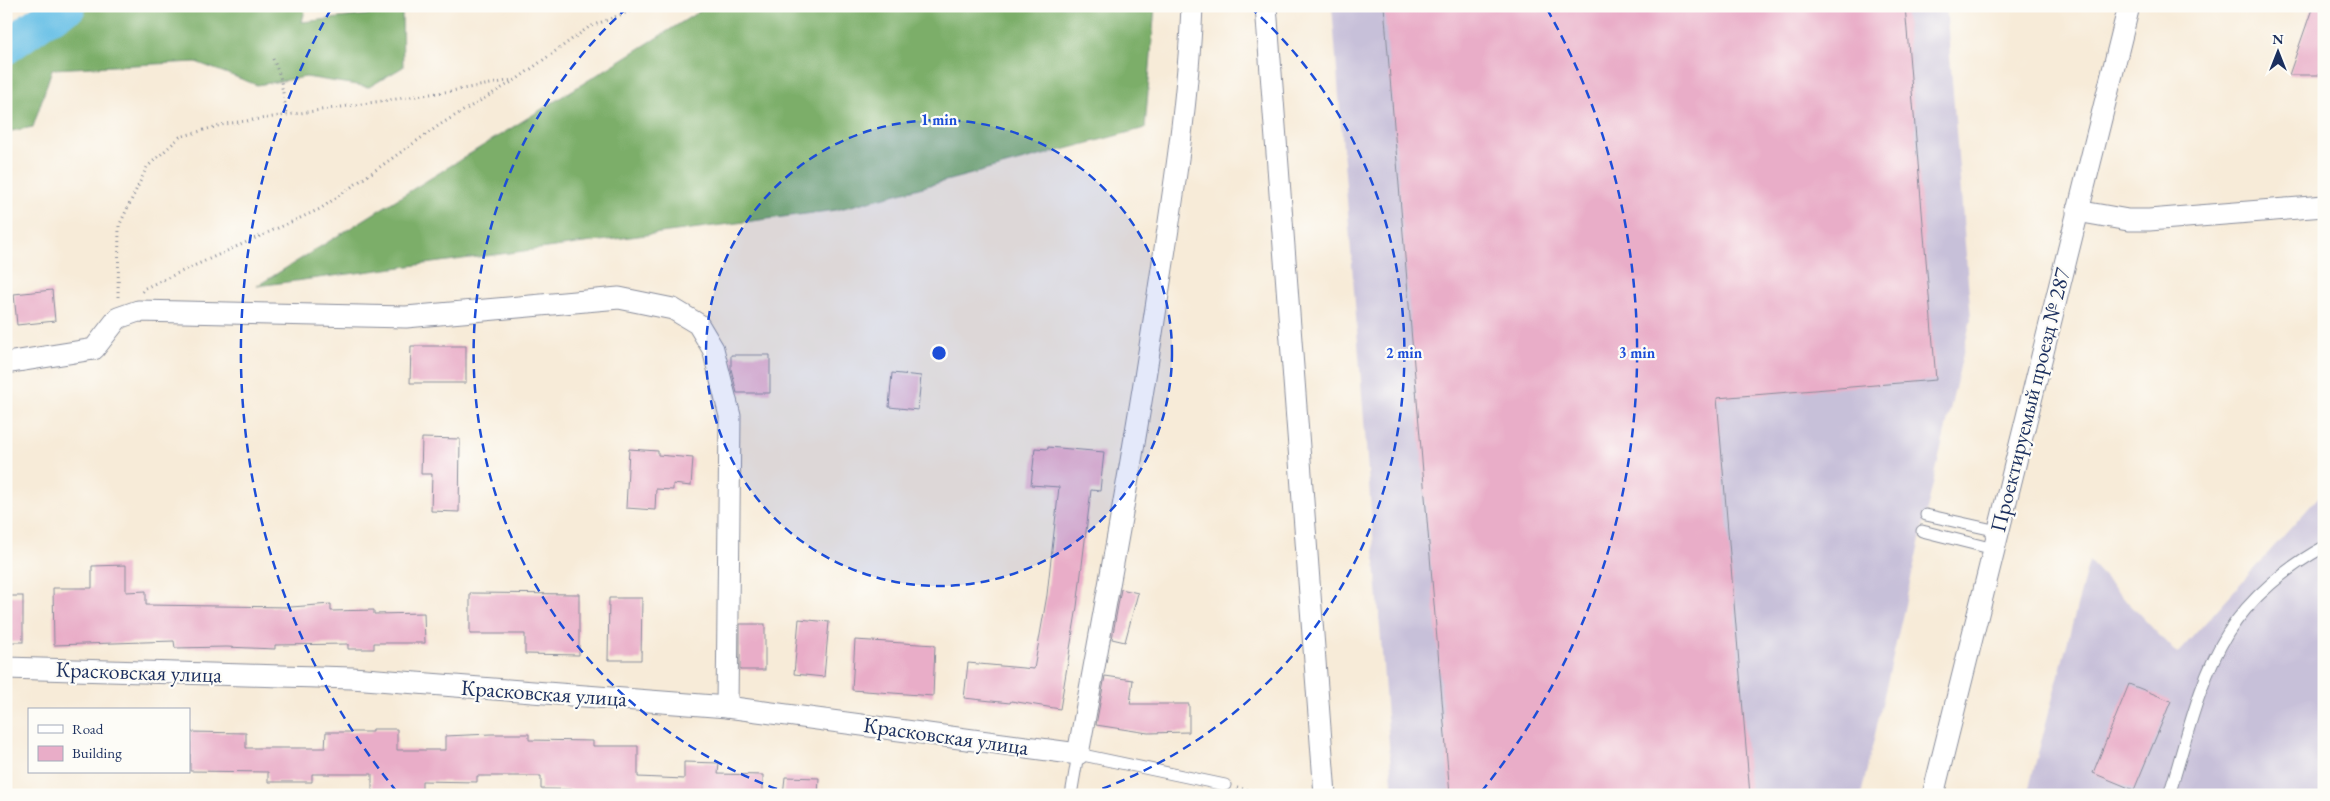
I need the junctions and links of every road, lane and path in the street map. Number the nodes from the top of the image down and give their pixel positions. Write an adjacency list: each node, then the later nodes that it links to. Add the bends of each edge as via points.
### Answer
1 (643, 6): 6 (path, via 589,27)
2 (1192, 6): 19 (street, via 1190,59 1177,172 1135,446)
3 (1266, 6): 23 (street)
4 (2129, 6): 9 (street, Проектируемый проезд № 287)
5 (273, 59): 7 (path, via 280,76)
6 (517, 79): 7 (path); 10 (path, via 441,124 320,209 145,288)
7 (287, 115): 11 (path, via 225,124 180,137 147,167 119,226)
8 (2324, 206): 9 (street, via 2150,220 2128,220)
9 (2077, 211): 15 (street, Проектируемый проезд № 287)
10 (140, 294)
11 (118, 318): 12 (street, via 94,349); 18 (street, via 138,311 406,317 619,298 672,309 698,324 713,349 730,416)
12 (6, 363)
13 (1926, 515): 15 (lane)
14 (1922, 531): 15 (lane)
15 (1996, 540): 24 (street, Проектируемый проезд № 287)
16 (2324, 547): 25 (lane, via 2282,574 2228,633 2204,682)
17 (6, 668): 18 (street, Красковская улица, via 352,678)
18 (727, 707): 19 (street, Красковская улица)
19 (1078, 754): 20 (lane); 21 (lane)
20 (1224, 786): 22 (path)
21 (1071, 795)
22 (1282, 795)
23 (1325, 795)
24 (1933, 795)
25 (2169, 795)

